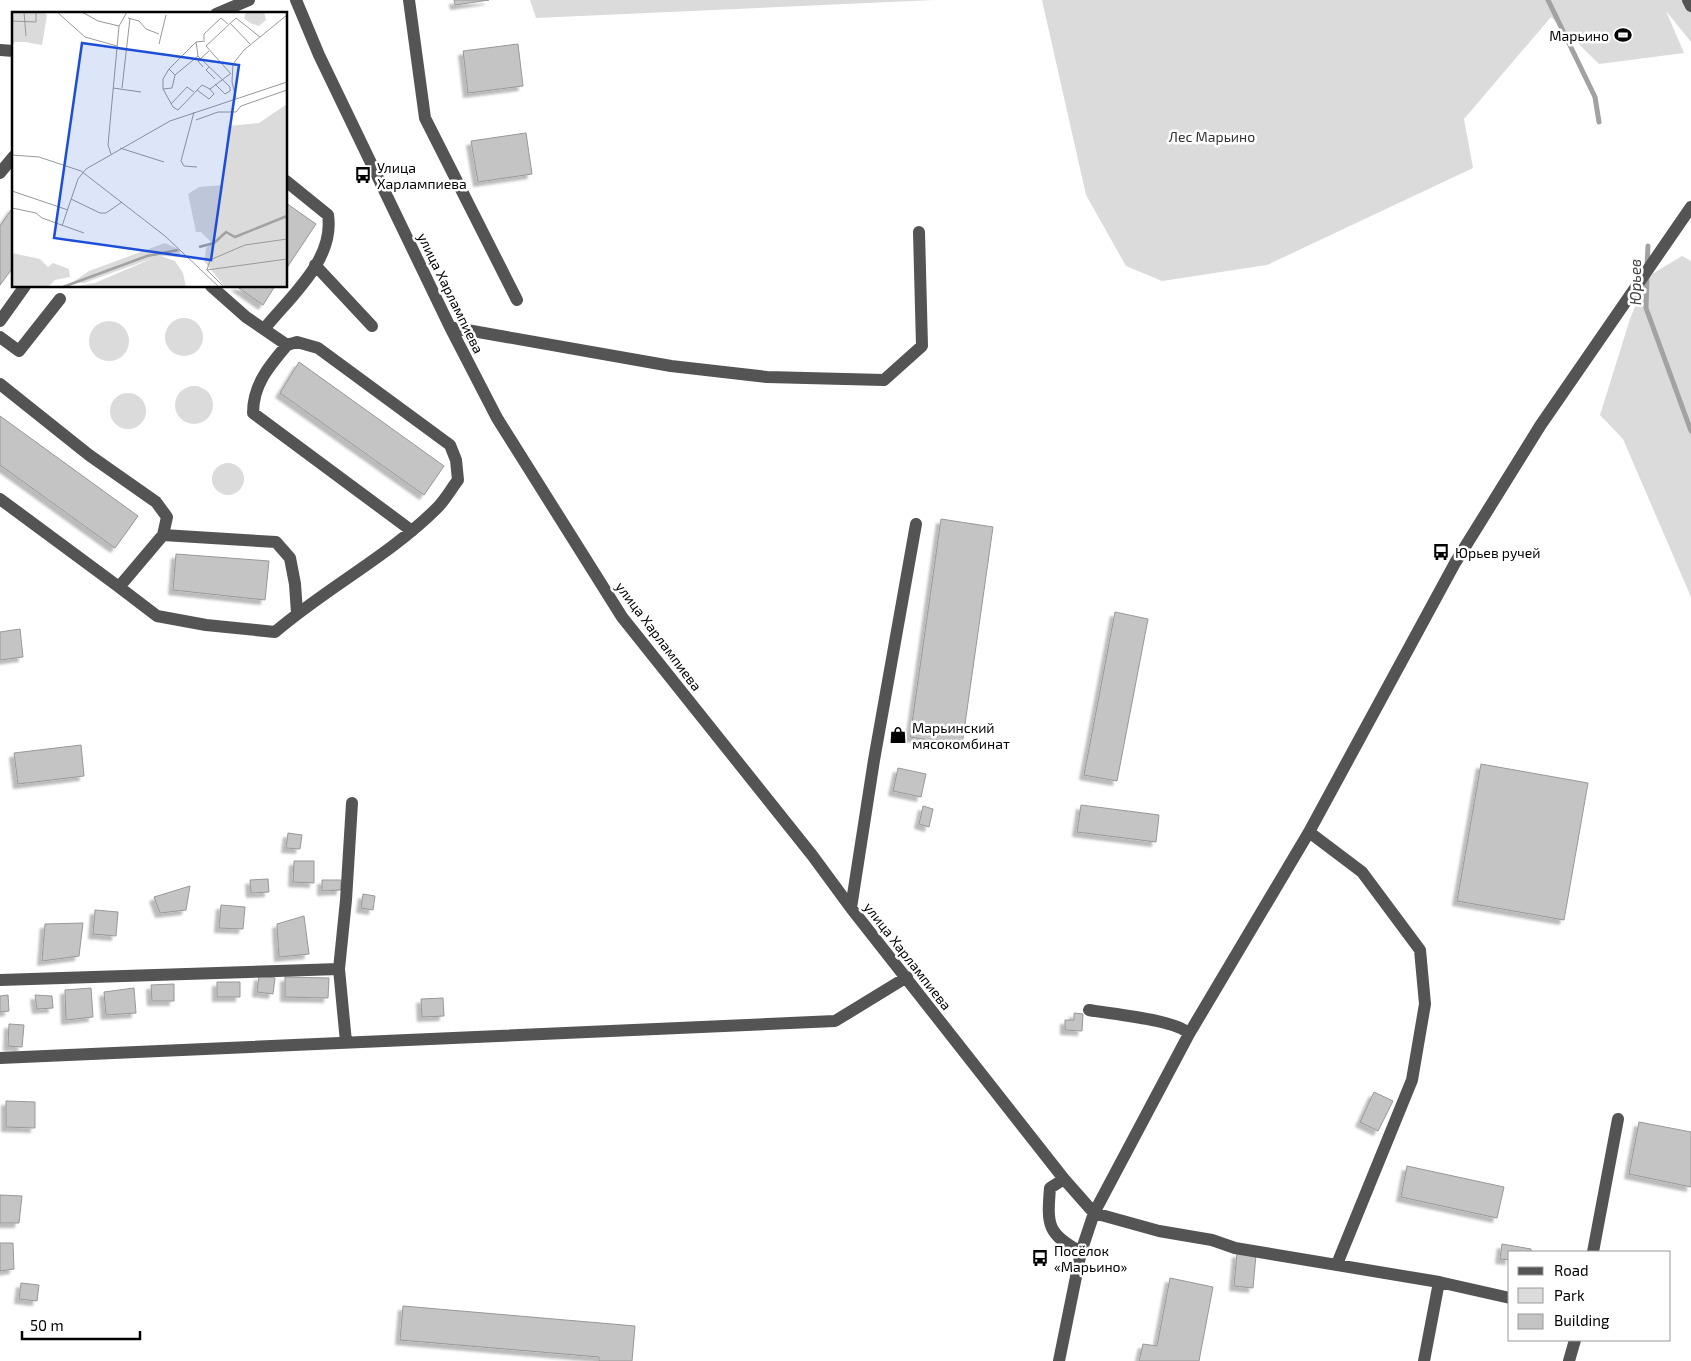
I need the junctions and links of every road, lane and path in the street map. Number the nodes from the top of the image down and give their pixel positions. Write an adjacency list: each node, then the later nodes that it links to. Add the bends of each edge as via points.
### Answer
1 (248, 0): 6 (street)
2 (296, 0): 19 (street, улица Харлампиева, via 319,55)
3 (409, 0): 16 (street, via 425,118)
4 (1688, 0): 5 (street)
5 (1691, 6)
6 (221, 12)
7 (12, 158): 8 (street)
8 (0, 173)
9 (288, 183): 12 (street, via 328,214 331,230 325,250)
10 (1691, 207): 31 (street, via 1540,426 1455,563)
11 (919, 232): 19 (street, via 922,346 884,380 767,377 672,366)
12 (315, 265): 18 (street); 20 (street)
13 (24, 288): 17 (street)
14 (213, 288): 20 (street, via 246,317)
15 (60, 300): 21 (street, via 19,350)
16 (517, 300)
17 (0, 321)
18 (372, 326)
19 (450, 327): 32 (street, улица Харлампиева, via 498,418 622,617)
20 (265, 328): 22 (street)
21 (0, 337)
22 (287, 345): 26 (street, via 269,367 253,396 253,413); 26 (street, via 297,342 318,348 450,445 456,460 458,480 439,506)
23 (0, 384): 27 (street, via 89,455 156,502 167,517)
24 (0, 499): 28 (street)
25 (916, 524): 32 (street)
26 (412, 531): 29 (street)
27 (162, 535): 28 (street); 29 (street, via 276,542 290,558)
28 (119, 587): 29 (street, via 157,616 206,625 275,632)
29 (297, 613)
30 (352, 803): 33 (street)
31 (1309, 832): 37 (street); 45 (street, via 1362,872 1420,950 1425,1004 1412,1080)
32 (851, 908): 34 (street, улица Харлампиева)
33 (339, 969): 35 (street); 38 (street)
34 (907, 977): 38 (street, via 834,1021); 41 (street, улица Харлампиева)
35 (0, 980)
36 (1089, 1010): 37 (street, via 1170,1023 1186,1029)
37 (1189, 1034): 42 (street)
38 (346, 1042): 39 (street)
39 (0, 1058)
40 (1618, 1119): 43 (street)
41 (1064, 1179): 42 (street, улица Харлампиева); 44 (street, via 1050,1188 1048,1211 1051,1229 1064,1243)
42 (1094, 1213): 44 (street); 45 (street, via 1235,1248)
43 (1593, 1251)
44 (1081, 1252): 49 (street)
45 (1337, 1264): 46 (street)
46 (1439, 1282): 47 (street); 50 (street)
47 (1508, 1298)
48 (1575, 1341): 51 (street)
49 (1059, 1361)
50 (1424, 1361)
51 (1569, 1361)

